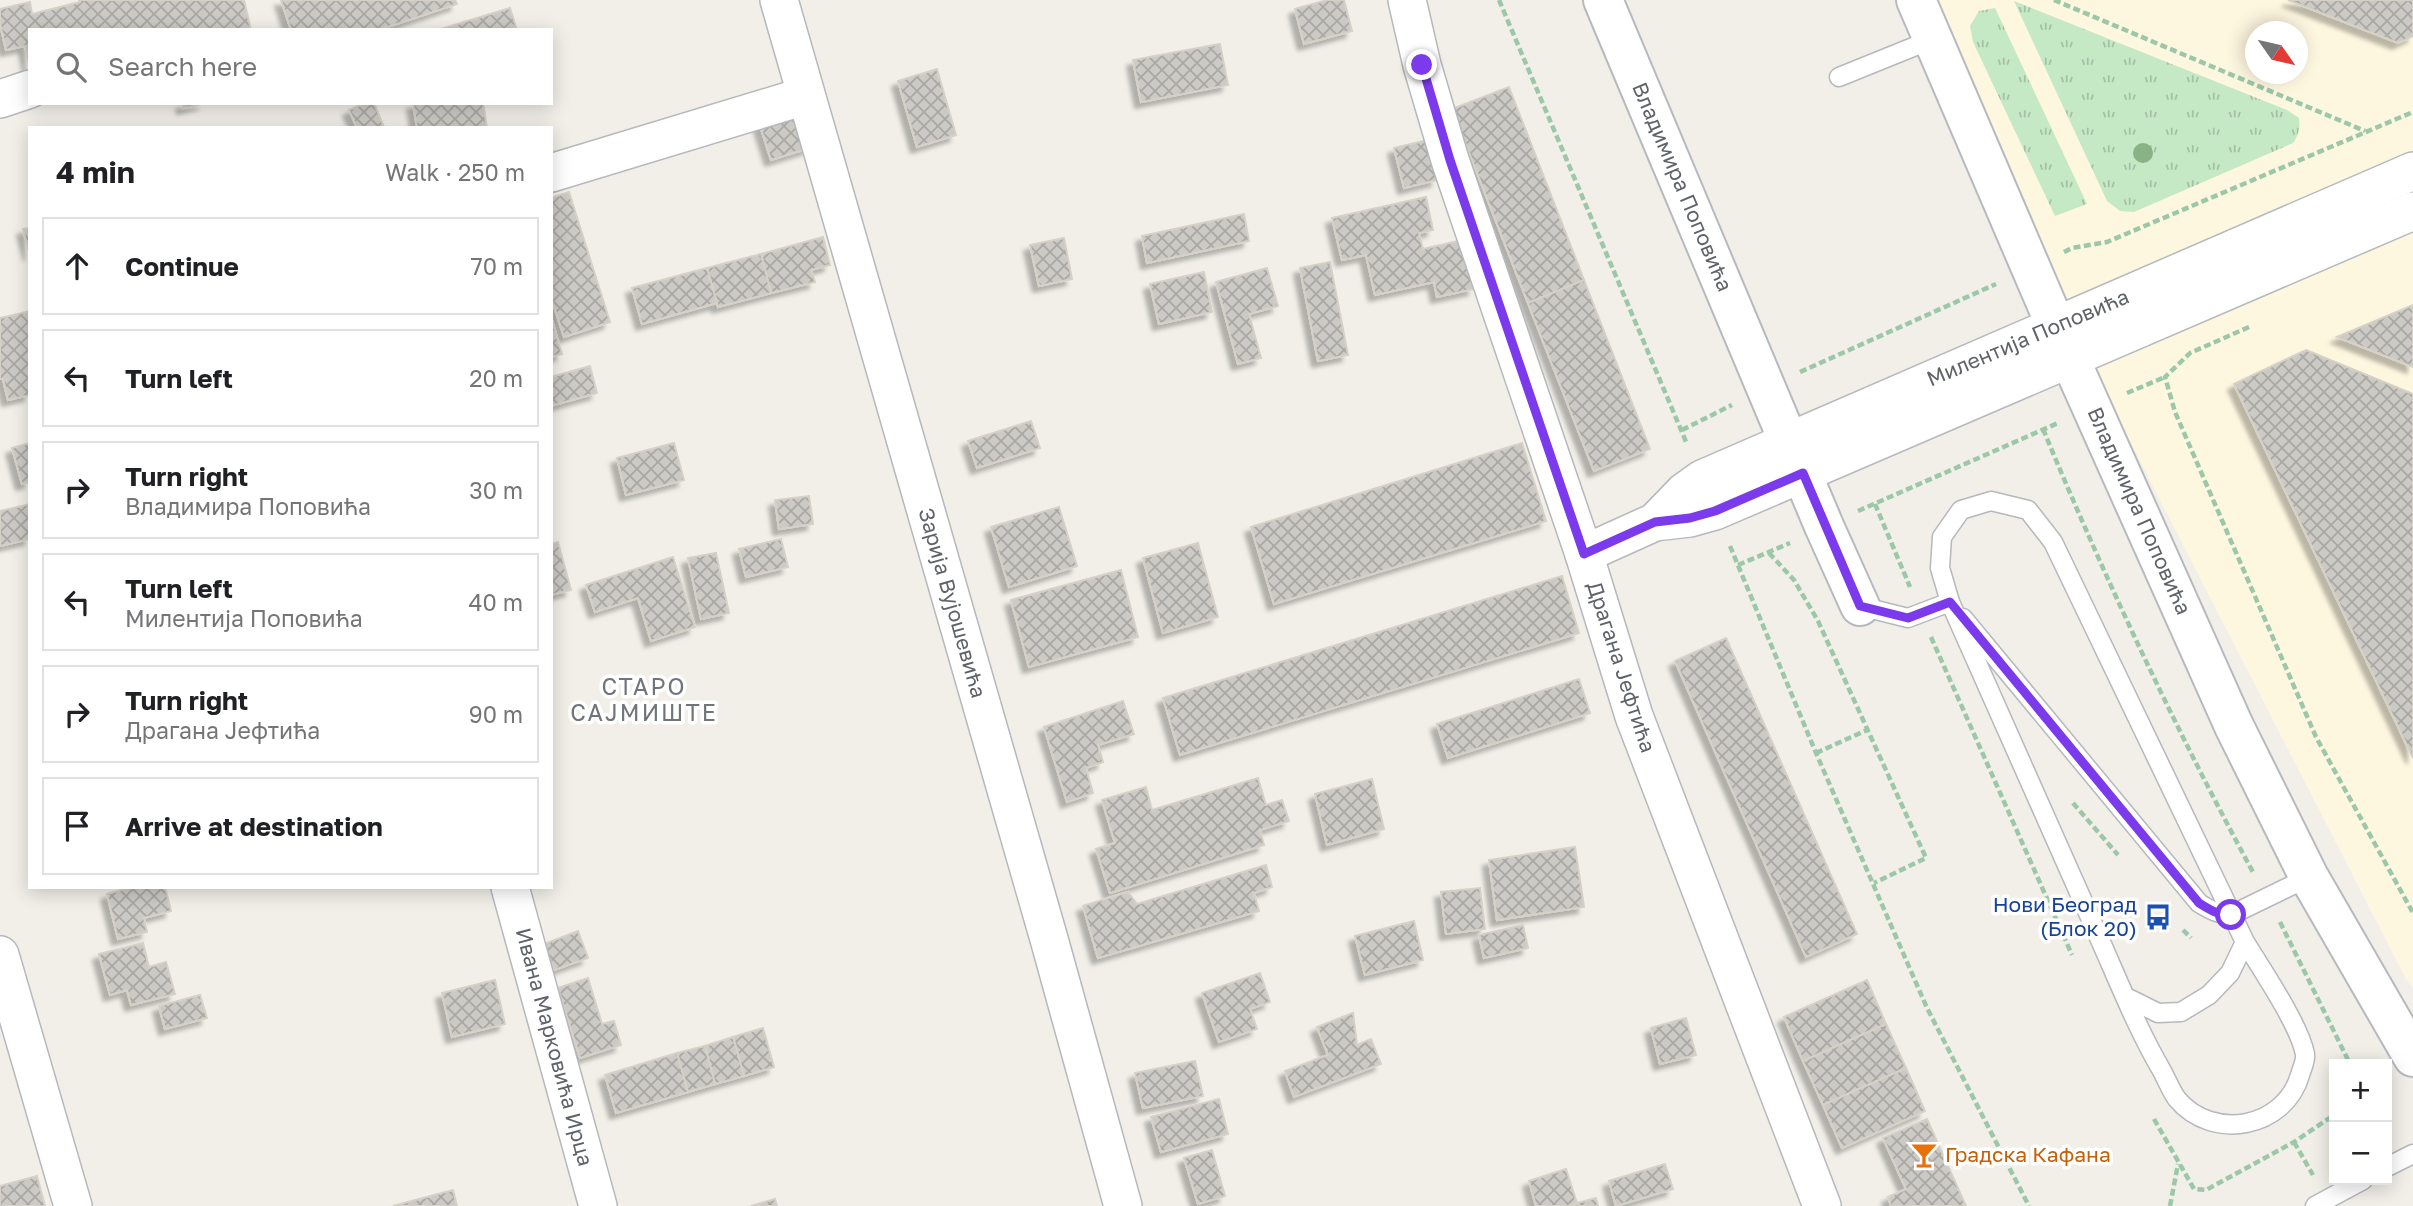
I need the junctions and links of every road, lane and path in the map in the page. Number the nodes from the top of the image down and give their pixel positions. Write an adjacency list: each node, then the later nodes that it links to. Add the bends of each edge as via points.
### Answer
1 (779, 0): 10 (street, Зарија Вујошевића)
2 (1407, 0): 25 (street, Драгана Јефтића, via 1450,160)
3 (1499, 0): 22 (path)
4 (1603, 0): 23 (main road, Владимира Поповића)
5 (1916, 0): 7 (main road, Владимира Поповића)
6 (2054, 0): 13 (path)
7 (1933, 39): 8 (lane); 20 (main road, Владимира Поповића)
8 (1839, 77)
9 (28, 90): 11 (street)
10 (805, 96): 15 (street); 52 (street, Зарија Вујошевића)
11 (0, 99)
12 (2413, 112): 13 (path)
13 (2365, 131): 17 (path)
14 (2413, 171): 20 (street, Милентија Поповића)
15 (553, 172)
16 (2413, 211): 20 (street, Милентија Поповића)
17 (2107, 242)
18 (1980, 291): 21 (path)
19 (2252, 325): 35 (path, via 2190,353 2165,377 2168,389 2316,737)
20 (2064, 342): 23 (street, Милентија Поповића); 31 (main road, Владимира Поповића, via 2234,726)
21 (1810, 368)
22 (1682, 430)
23 (1796, 457): 25 (street, Милентија Поповића, via 1715,511 1655,522); 27 (main road, Владимира Поповића)
24 (1875, 504): 34 (path, via 2043,429 2093,548)
25 (1584, 554): 53 (street, Драгана Јефтића, via 1634,716)
26 (1950, 602): 27 (lane, via 1908,618); 36 (lane, via 2199,903 2210,911); 36 (lane, via 1940,568 1942,537 1961,510 1991,501 2028,510 2053,542); 40 (lane)
27 (1860, 606)
28 (1947, 678): 39 (path)
29 (1867, 730): 30 (path); 30 (path, via 1818,621 1794,580 1769,553 1738,565); 32 (path, via 1926,858)
30 (1816, 753): 32 (path)
31 (2309, 877): 34 (lane); 41 (main road, Владимира Поповића)
32 (1874, 883): 54 (path, via 1927,1008)
33 (511, 889): 51 (street, Ивана Марковића Ирца)
34 (2266, 897): 36 (lane); 43 (path)
35 (2413, 913)
36 (2231, 915): 37 (lane)
37 (2245, 942): 40 (lane, via 2230,973 2209,995 2181,1012 2158,1013); 40 (lane, via 2298,1034 2305,1057 2291,1096 2271,1115 2247,1124 2220,1125 2200,1119 2178,1100)
38 (0, 955): 50 (street)
39 (2074, 959)
40 (2126, 997)
41 (2400, 1020): 42 (main road, Владимира Поповића)
42 (2413, 1058)
43 (2348, 1059)
44 (2294, 1142): 48 (path)
45 (2413, 1154): 47 (lane)
46 (2179, 1164): 55 (path)
47 (2392, 1164)
48 (2315, 1179)
49 (2354, 1185): 56 (lane)
50 (73, 1206)
51 (598, 1206)
52 (1123, 1206)
53 (1822, 1206)
54 (2029, 1206)
55 (2171, 1206)
56 (2315, 1206)

